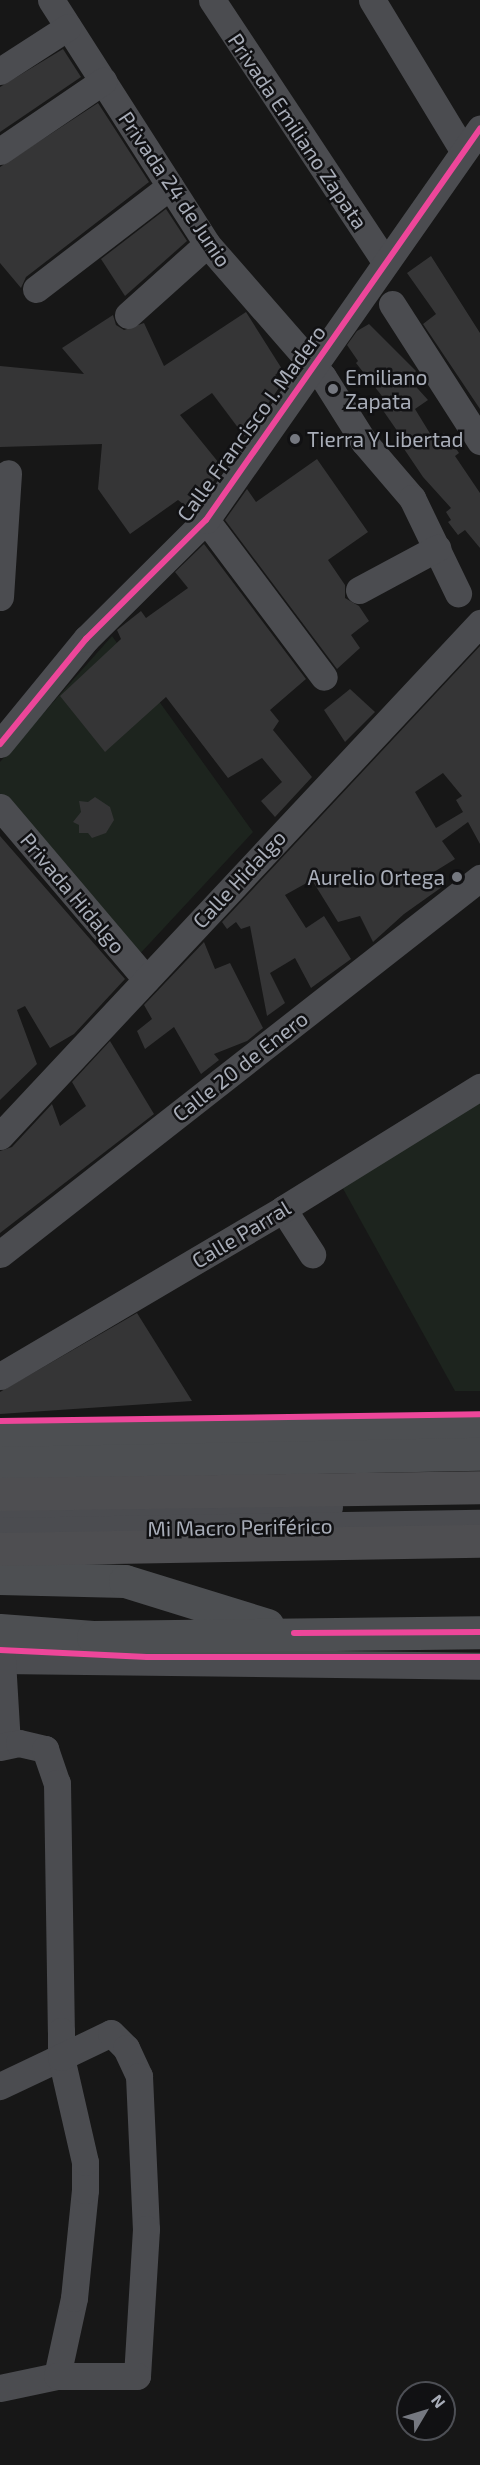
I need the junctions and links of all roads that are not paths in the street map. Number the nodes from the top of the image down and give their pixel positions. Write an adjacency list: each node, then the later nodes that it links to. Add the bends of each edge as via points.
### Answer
1 (51, 0): 4 (street, Privada 24 de Junio)
2 (212, 0): 12 (street, Privada Emiliano Zapata)
3 (372, 0): 8 (street)
4 (68, 27): 5 (street); 6 (street, Privada 24 de Junio)
5 (0, 71)
6 (103, 81): 9 (street); 10 (street, Privada 24 de Junio)
7 (480, 128): 8 (street, Calle Francisco I. Madero)
8 (463, 150): 12 (street, Calle Francisco I. Madero)
9 (0, 151)
10 (170, 186): 11 (street, Privada 24 de Junio); 13 (street)
11 (207, 244): 15 (street); 16 (street, Privada 24 de Junio)
12 (385, 261): 16 (street, Calle Francisco I. Madero)
13 (36, 289)
14 (392, 304): 17 (street)
15 (128, 315)
16 (313, 366): 19 (street, Calle Francisco I. Madero); 20 (street, Privada 24 de Junio, via 364,442 412,498)
17 (480, 441)
18 (8, 473): 23 (street)
19 (206, 520): 25 (street); 26 (street, Calle Francisco I. Madero, via 86,639)
20 (437, 548): 21 (street); 22 (street, Privada 24 de Junio)
21 (359, 590)
22 (458, 592)
23 (0, 597)
24 (480, 623): 29 (street, Calle Hidalgo)
25 (324, 678)
26 (0, 744)
27 (0, 807): 29 (street, Privada Hidalgo)
28 (480, 878): 33 (street, Calle 20 de Enero)
29 (146, 979): 31 (street, Calle Hidalgo)
30 (480, 1087): 32 (street, Calle Parral)
31 (0, 1137)
32 (283, 1209): 34 (street); 35 (street, Calle Parral)
33 (0, 1254)
34 (312, 1254)
35 (0, 1375)
36 (480, 1428): 37 (main road)
37 (312, 1431): 38 (main road); 40 (main road)
38 (0, 1437)
39 (480, 1454): 40 (main road)
40 (420, 1455): 41 (main road)
41 (0, 1463)
42 (480, 1487): 43 (highway)
43 (0, 1494)
44 (480, 1505): 45 (street, Mi Macro Periférico)
45 (0, 1511)
46 (480, 1523): 47 (street, Mi Macro Periférico)
47 (0, 1531)
48 (480, 1541): 49 (highway)
49 (0, 1549)
50 (0, 1578): 52 (main road, via 124,1581)
51 (480, 1632): 52 (main road)
52 (294, 1634): 53 (main road, via 93,1636)
53 (1, 1650): 54 (street); 55 (street)
54 (480, 1666)
55 (3, 1746): 56 (street, via 37,1745 45,1749 52,1759 57,1783)
56 (61, 2057): 57 (street); 58 (street, via 85,2162 85,2190 74,2298); 58 (street, via 111,2033 126,2048 139,2076 147,2229 137,2376)
57 (0, 2086)
58 (57, 2376): 59 (street)
59 (0, 2388)

